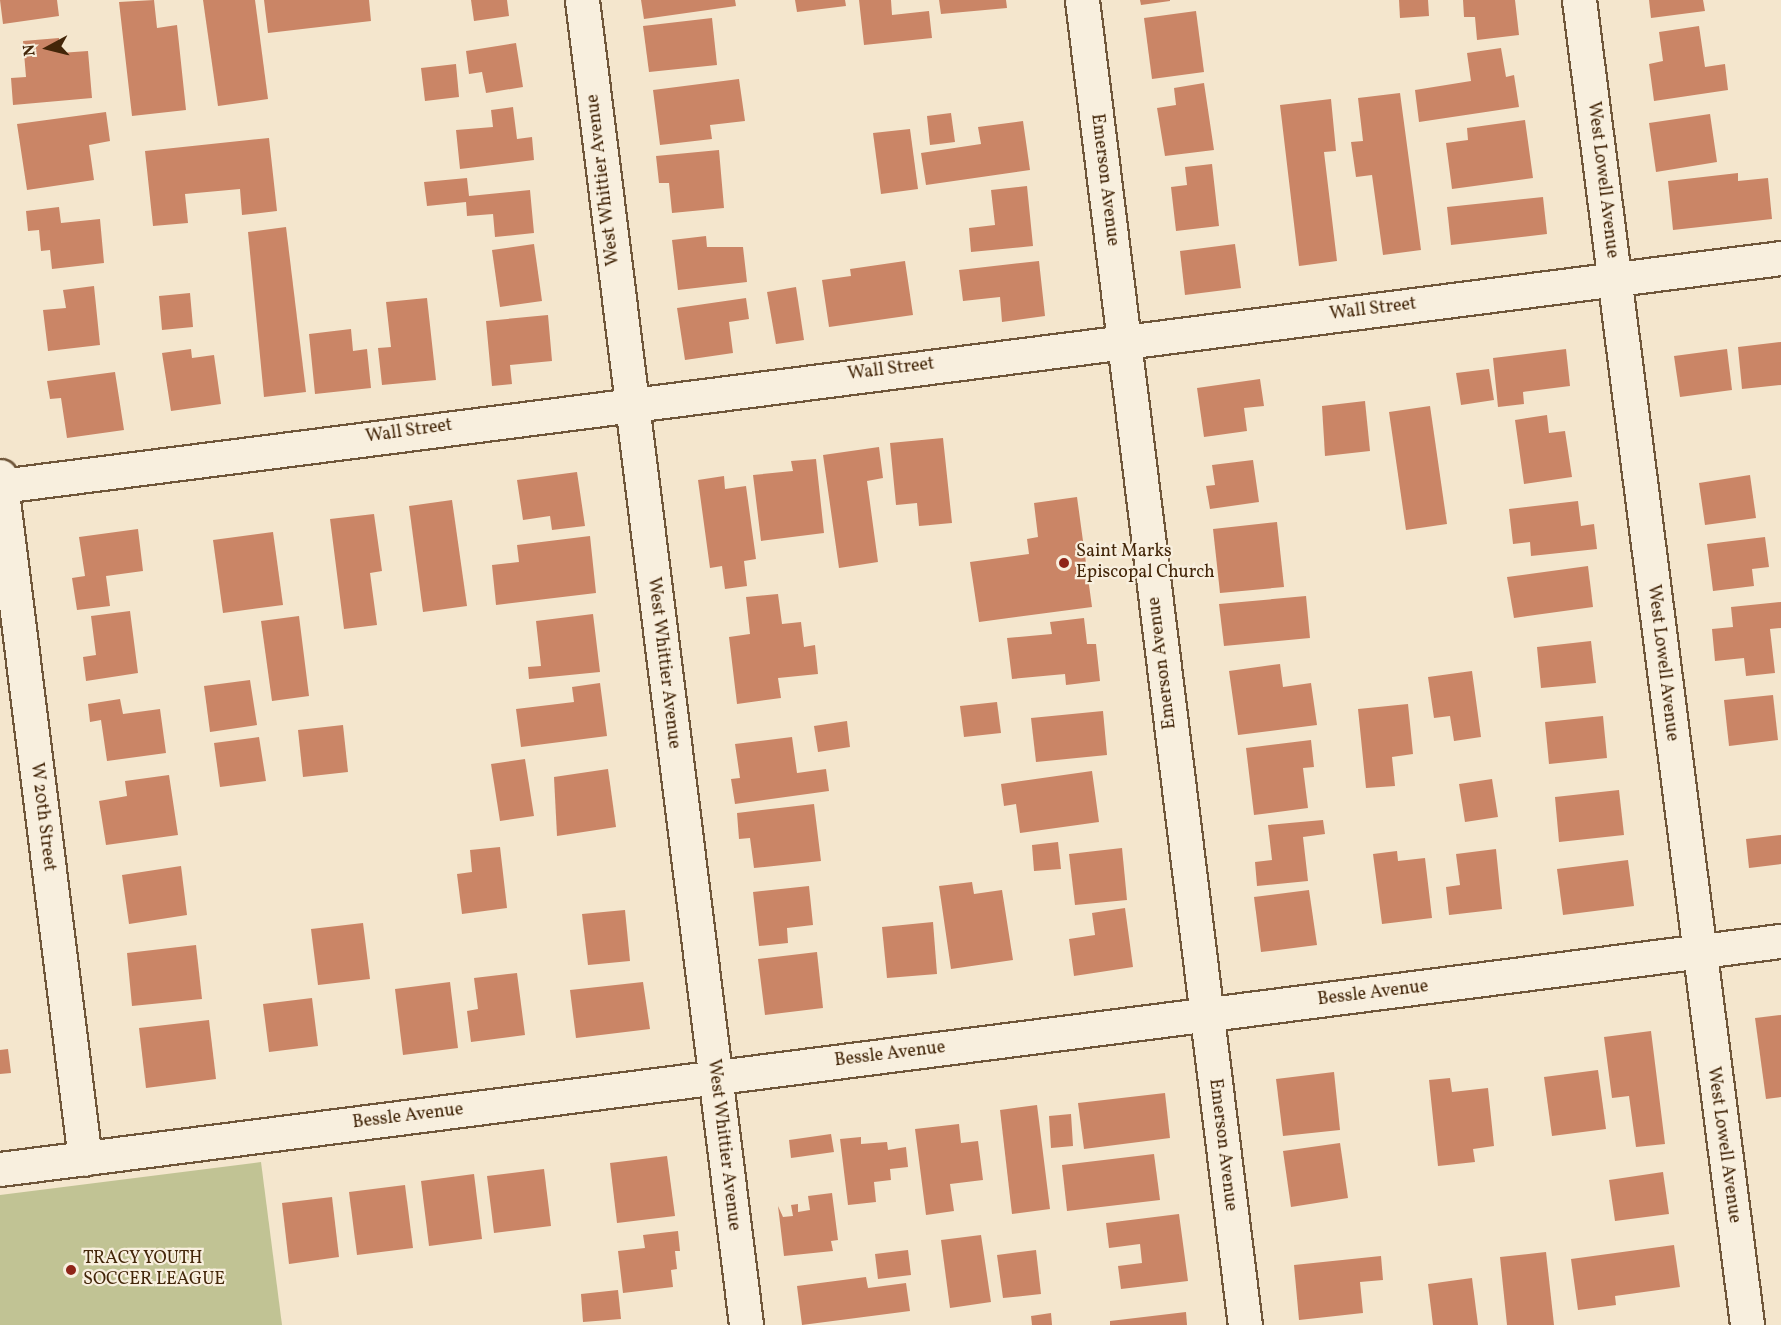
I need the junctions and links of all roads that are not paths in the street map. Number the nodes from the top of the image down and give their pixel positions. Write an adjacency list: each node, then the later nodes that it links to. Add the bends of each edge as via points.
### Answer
1 (582, 0): 7 (street, West Whittier Avenue)
2 (1082, 0): 6 (street, Emerson Avenue)
3 (1579, 0): 5 (street, West Lowell Avenue)
4 (1781, 258): 5 (street, Wall Street)
5 (1615, 280): 6 (street, Wall Street); 10 (street, West Lowell Avenue)
6 (1124, 340): 7 (street, Wall Street); 11 (street, Emerson Avenue)
7 (631, 402): 8 (street, Wall Street); 12 (street, West Whittier Avenue)
8 (1, 481): 13 (street, W 20th Street)
9 (1781, 941): 10 (street, Bessle Avenue)
10 (1697, 951): 11 (street, Bessle Avenue); 17 (street, West Lowell Avenue)
11 (1206, 1015): 12 (street, Bessle Avenue); 16 (street, Emerson Avenue)
12 (714, 1077): 13 (street, Bessle Avenue); 15 (street, West Whittier Avenue)
13 (85, 1159): 14 (street, Bessle Avenue)
14 (0, 1169)
15 (746, 1325)
16 (1245, 1325)
17 (1747, 1325)

